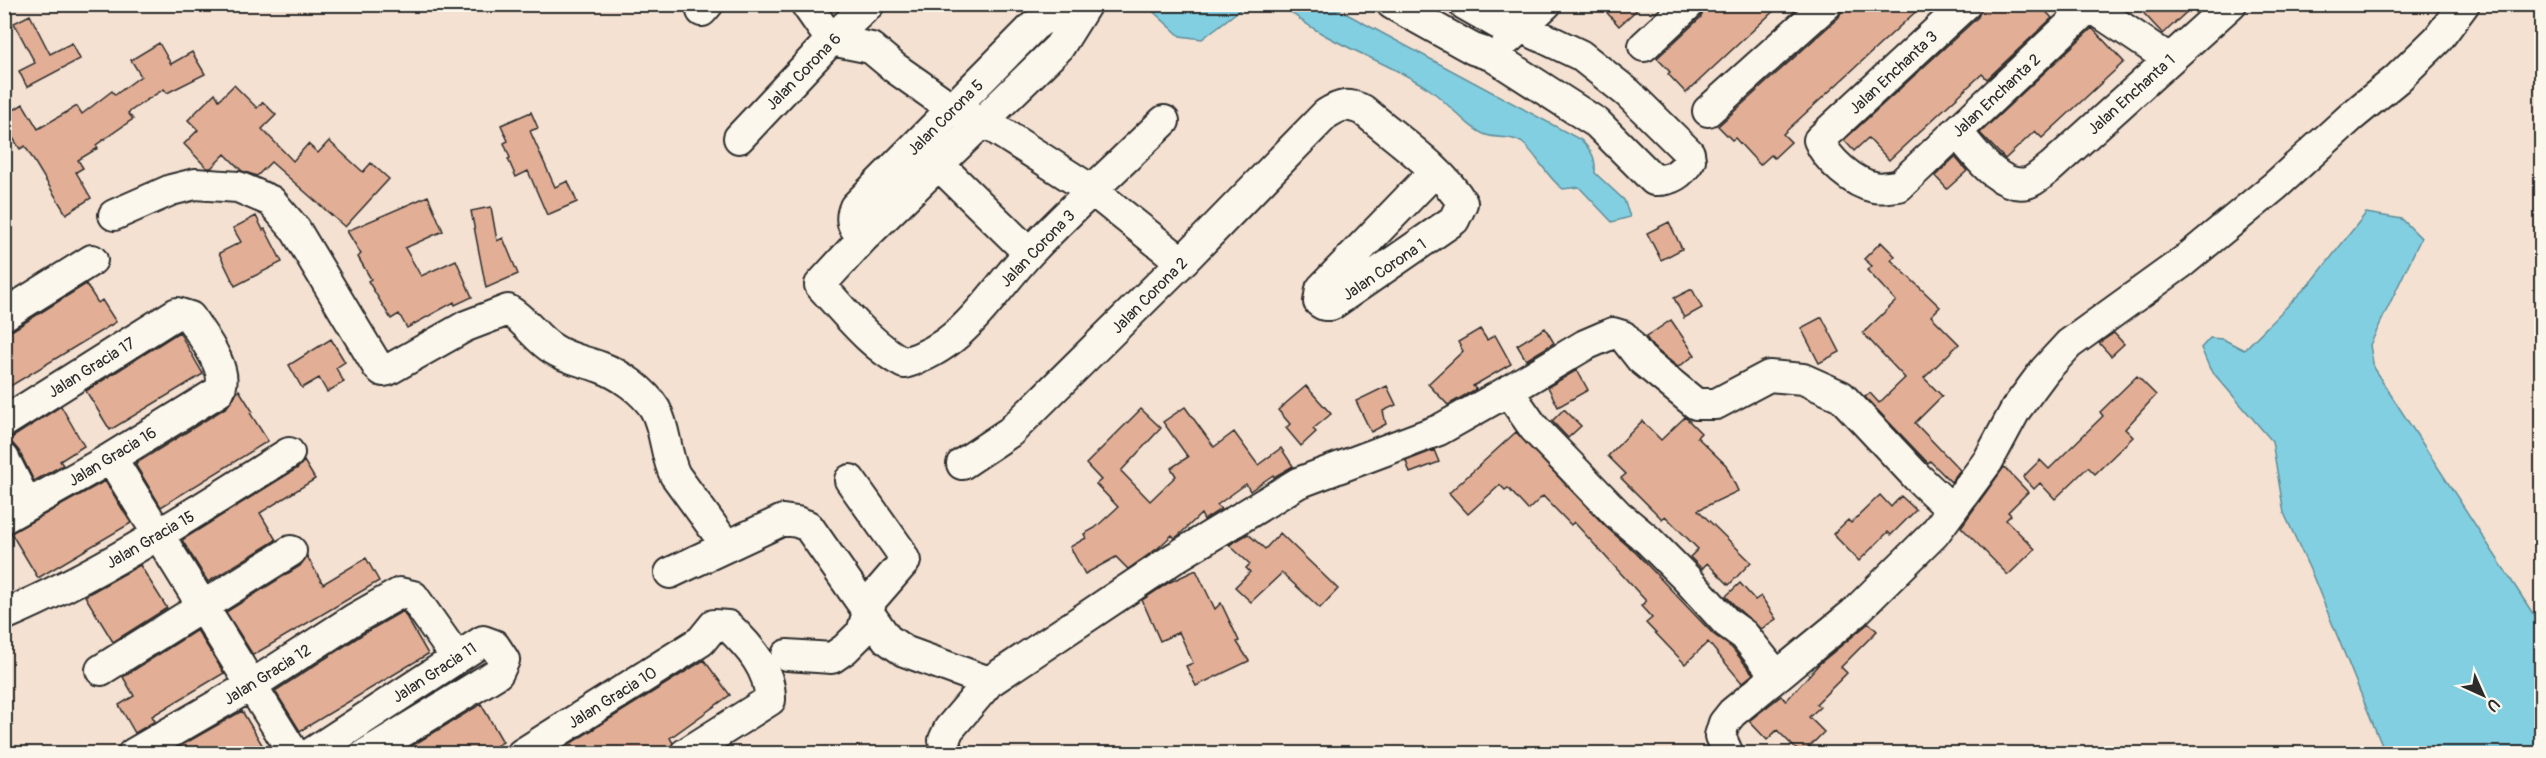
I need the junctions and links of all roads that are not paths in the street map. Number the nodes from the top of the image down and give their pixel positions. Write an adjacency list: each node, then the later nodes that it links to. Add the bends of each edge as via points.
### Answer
1 (806, 4): 15 (street)
2 (869, 4): 15 (street, Jalan Corona 6)
3 (1064, 4): 19 (street, Jalan Corona 5, via 1034,26)
4 (1086, 4): 21 (street, Jalan Corona 5, via 1059,47)
5 (1392, 4): 17 (street)
6 (1464, 4): 14 (street)
7 (1546, 4): 14 (street)
8 (1689, 4): 16 (street)
9 (1827, 4): 20 (street)
10 (1966, 4): 27 (street, Jalan Enchanta 3, via 1820,140 1826,153 1849,176 1874,188)
11 (2230, 4): 18 (street, Jalan Enchanta 1)
12 (2464, 4): 44 (street, via 2438,39 2397,79 2275,186 2184,261 2064,349 2016,409 1988,461)
13 (2090, 5): 18 (street); 23 (street, Jalan Enchanta 2)
14 (1513, 19): 17 (street); 17 (street, via 1580,55 1628,93 1689,153 1690,160 1683,171 1666,180 1653,180 1598,123)
15 (831, 40): 19 (street, via 871,48); 24 (street, Jalan Corona 6)
16 (1644, 46)
17 (1482, 52)
18 (2169, 59): 23 (street, Jalan Enchanta 1, via 2030,183 2009,182 1993,171)
19 (953, 109): 21 (street); 30 (street, Jalan Corona 5, via 855,207 851,220)
20 (1708, 111)
21 (983, 121): 25 (street, Jalan Corona 5); 28 (street)
22 (1164, 121): 28 (street, Jalan Corona 3)
23 (1957, 132): 27 (street, Jalan Enchanta 2)
24 (739, 138)
25 (940, 166): 30 (street, Jalan Corona 5); 31 (street)
26 (1435, 171): 26 (street, Jalan Corona 1, via 1455,190 1462,203 1455,220 1331,305 1319,302 1321,289); 33 (street, Jalan Corona 2, via 1363,110 1341,105 1326,114)
27 (1899, 186)
28 (1093, 191): 31 (street, Jalan Corona 3); 33 (street)
29 (114, 215): 47 (street, via 195,184 238,187 271,201 295,229 383,370 466,326 508,310 551,348 580,363 601,367 637,389 654,408 675,475)
30 (863, 238): 36 (street, Jalan Corona 5, via 820,285 860,328)
31 (1029, 253): 36 (street, Jalan Corona 3, via 955,338 937,351)
32 (92, 260): 35 (street)
33 (1182, 262): 42 (street, Jalan Corona 2, via 1010,432)
34 (177, 313): 38 (street, Jalan Gracia 17); 40 (street, Jalan Gracia 16, via 190,317 221,368 223,382 218,392)
35 (4, 315)
36 (904, 363)
37 (1508, 391): 44 (street, via 1585,345 1613,333 1623,336 1641,360 1696,404 1716,404 1769,376 1803,379 1841,396); 56 (street, via 1534,428 1726,622 1744,635); 57 (street, via 1439,430 1298,483 1176,557)
38 (4, 422)
39 (289, 453): 46 (street, Jalan Gracia 15)
40 (111, 458): 45 (street, Jalan Gracia 16); 46 (street)
41 (4, 459): 45 (street)
42 (962, 464)
43 (850, 480): 51 (street, via 905,561 872,599)
44 (1952, 510): 56 (street, via 1934,534 1854,612)
45 (16, 512)
46 (159, 536): 50 (street); 52 (street, Jalan Gracia 15, via 48,596)
47 (726, 545): 49 (street); 51 (street, via 783,520 808,526)
48 (291, 551): 50 (street)
49 (670, 573)
50 (203, 606): 55 (street); 58 (street)
51 (868, 613): 53 (street, via 862,632 832,658); 57 (street, via 896,647)
52 (4, 615)
53 (787, 655)
54 (456, 657): 58 (street, Jalan Gracia 12, via 413,596 400,593); 61 (street, Jalan Gracia 11); 62 (street, Jalan Gracia 11, via 483,641 494,645 504,660 498,673)
55 (101, 670)
56 (1776, 675): 66 (street, via 1726,718 1720,736)
57 (989, 682): 65 (street, via 949,729 944,740)
58 (252, 685): 59 (street, Jalan Gracia 12); 60 (street)
59 (133, 753)
60 (294, 753)
61 (310, 753)
62 (366, 753)
63 (522, 753): 64 (street, Jalan Gracia 10, via 701,641 714,625 728,626 766,672 770,700)
64 (685, 753)
65 (947, 753)
66 (1728, 753)

